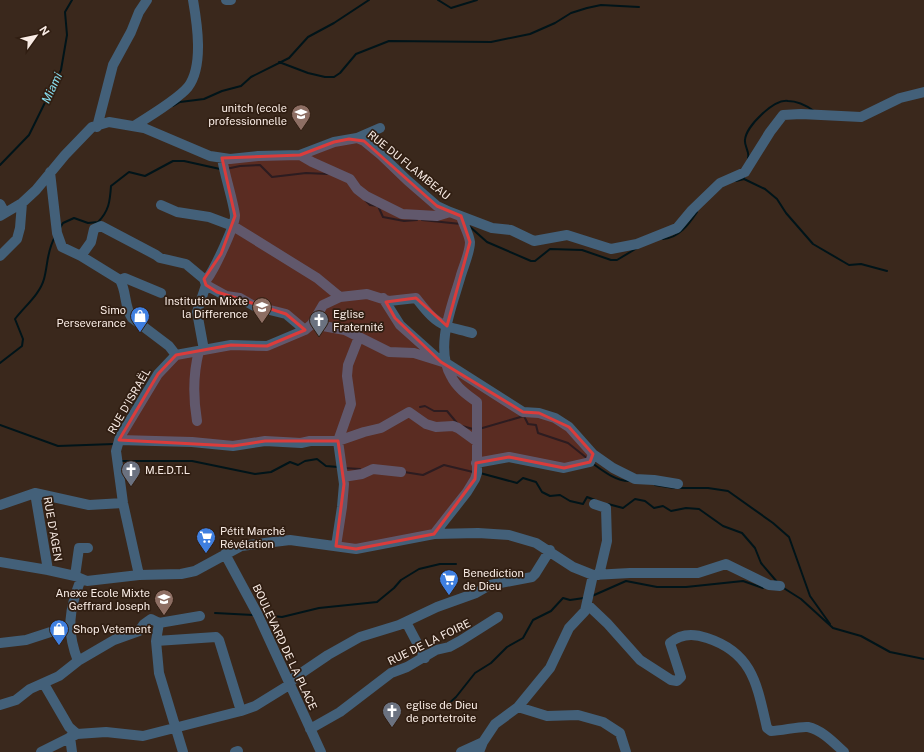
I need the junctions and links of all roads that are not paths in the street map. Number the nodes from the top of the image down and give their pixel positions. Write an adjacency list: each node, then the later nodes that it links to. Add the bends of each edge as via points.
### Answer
1 (147, 0): 7 (street, via 113,65)
2 (193, 0): 6 (street, via 198,38 196,68 188,87)
3 (226, 0): 4 (street)
4 (231, 0)
5 (924, 92): 17 (street, RUE DU FLAMBEAU, via 900,98 861,117 784,115 745,172 720,183 677,228 637,244 611,250 567,235 534,241 511,230 492,228)
6 (134, 126): 7 (street, RUE DU FLAMBEAU, via 108,122); 11 (street, RUE DU FLAMBEAU, via 163,135 210,156)
7 (97, 127): 12 (street, RUE DU FLAMBEAU, via 92,127)
8 (380, 128): 9 (street)
9 (357, 138): 10 (street, RUE DU FLAMBEAU, via 334,142); 16 (street, RUE DU FLAMBEAU, via 381,155 437,206)
10 (300, 155): 11 (street, RUE DU FLAMBEAU); 16 (street, via 350,179 366,196 402,214 437,216)
11 (222, 158): 18 (street, via 235,216)
12 (50, 172): 13 (street, RUE DU FLAMBEAU); 20 (street, via 60,242 62,247)
13 (22, 203): 15 (street, RUE DU FLAMBEAU); 19 (street, via 17,239)
14 (161, 205): 18 (street, via 177,212 209,217)
15 (2, 211)
16 (450, 212): 17 (street, RUE DU FLAMBEAU)
17 (461, 216): 26 (street, via 470,242)
18 (233, 226): 22 (street); 24 (street, via 318,278)
19 (0, 256)
20 (82, 256): 21 (street); 22 (street, via 91,242 94,229 106,227 160,258 186,264)
21 (120, 280): 23 (street, via 125,278); 31 (street, via 128,312 132,318 169,346)
22 (205, 282): 27 (street, via 226,296 240,298 254,306 286,314); 30 (street, via 197,312)
23 (161, 293)
24 (340, 297): 25 (street, via 367,294); 27 (street, via 323,305)
25 (383, 298): 26 (street, via 389,301 416,298 434,318); 32 (street, via 400,325)
26 (447, 326): 28 (street); 32 (street)
27 (309, 327): 29 (street, via 335,326); 30 (street, via 267,346 240,344)
28 (472, 334)
29 (359, 337): 32 (street, via 389,352 414,353); 35 (street, via 348,365 351,404)
30 (202, 350): 31 (street); 33 (street, via 195,365 194,402)
31 (176, 355): 34 (street, RUE D'ISRAËL, via 158,374)
32 (443, 362): 36 (street, via 463,392 477,402); 37 (street, via 523,412 555,418 569,427)
33 (197, 421)
34 (119, 440): 35 (street, via 233,446 265,441); 43 (street, RUE D'ISRAËL, via 116,451)
35 (338, 441): 36 (street, via 381,428 409,412 436,428 458,428); 40 (street)
36 (476, 441): 38 (street)
37 (593, 454): 38 (street, via 590,462 564,468 509,457); 41 (street, via 613,468 636,479)
38 (476, 462): 46 (street, via 475,479)
39 (401, 472): 40 (street, via 373,469)
40 (343, 477): 47 (street, via 342,507)
41 (678, 484)
42 (35, 493): 43 (street, via 89,505); 45 (street); 52 (street, RUE D'AGEN)
43 (123, 503): 53 (street, RUE D'ISRAËL)
44 (594, 504): 54 (street, via 606,508 607,541)
45 (0, 505)
46 (434, 534): 47 (street, via 356,549); 49 (street, via 478,532 509,535)
47 (336, 546): 50 (street, via 290,540 241,546)
48 (88, 548): 55 (street, via 79,548)
49 (550, 550): 54 (street, via 573,567); 60 (street, via 532,577 490,585)
50 (225, 554): 53 (street, via 195,571); 68 (street, BOULEVARD DE LA PLACE, via 258,615)
51 (0, 562): 52 (street)
52 (48, 570): 55 (street)
53 (139, 575): 55 (street, via 87,581)
54 (596, 575): 56 (street, via 698,573 726,564 769,585); 57 (street)
55 (78, 578): 62 (street)
56 (780, 586)
57 (587, 604): 70 (street, via 585,611 568,628 550,668); 83 (street, via 640,660 671,680 677,681 681,677 670,643 677,637 702,636 728,646 743,660 751,674 758,690 767,728 771,732 807,727 828,737)
58 (200, 616): 61 (street)
59 (498, 617): 65 (street, RUE DE LA FOIRE, via 460,642 436,650)
60 (406, 622): 65 (street); 68 (street, via 360,637 294,678)
61 (159, 623): 63 (street); 66 (street, via 151,619 139,631 114,640)
62 (69, 626): 64 (street, via 26,640); 66 (street)
63 (156, 641): 71 (street, via 216,637); 72 (street, via 159,673)
64 (0, 643)
65 (425, 658): 73 (street, RUE DE LA FOIRE, via 391,673 340,712)
66 (78, 661): 67 (street)
67 (44, 684): 69 (street, via 30,688 16,700); 74 (street)
68 (290, 685): 71 (street); 73 (street, BOULEVARD DE LA PLACE)
69 (0, 705)
70 (518, 707): 75 (street, via 495,724); 82 (street, via 547,716 578,716 603,722 620,733)
71 (241, 711): 72 (street)
72 (177, 728): 74 (street, via 143,736 106,732); 78 (street)
73 (310, 729): 79 (street, BOULEVARD DE LA PLACE)
74 (74, 736): 76 (street); 77 (street)
75 (483, 742): 80 (street); 81 (street)
76 (40, 752)
77 (72, 752)
78 (183, 752)
79 (321, 752)
80 (461, 752)
81 (479, 752)
82 (626, 752)
83 (844, 752)

